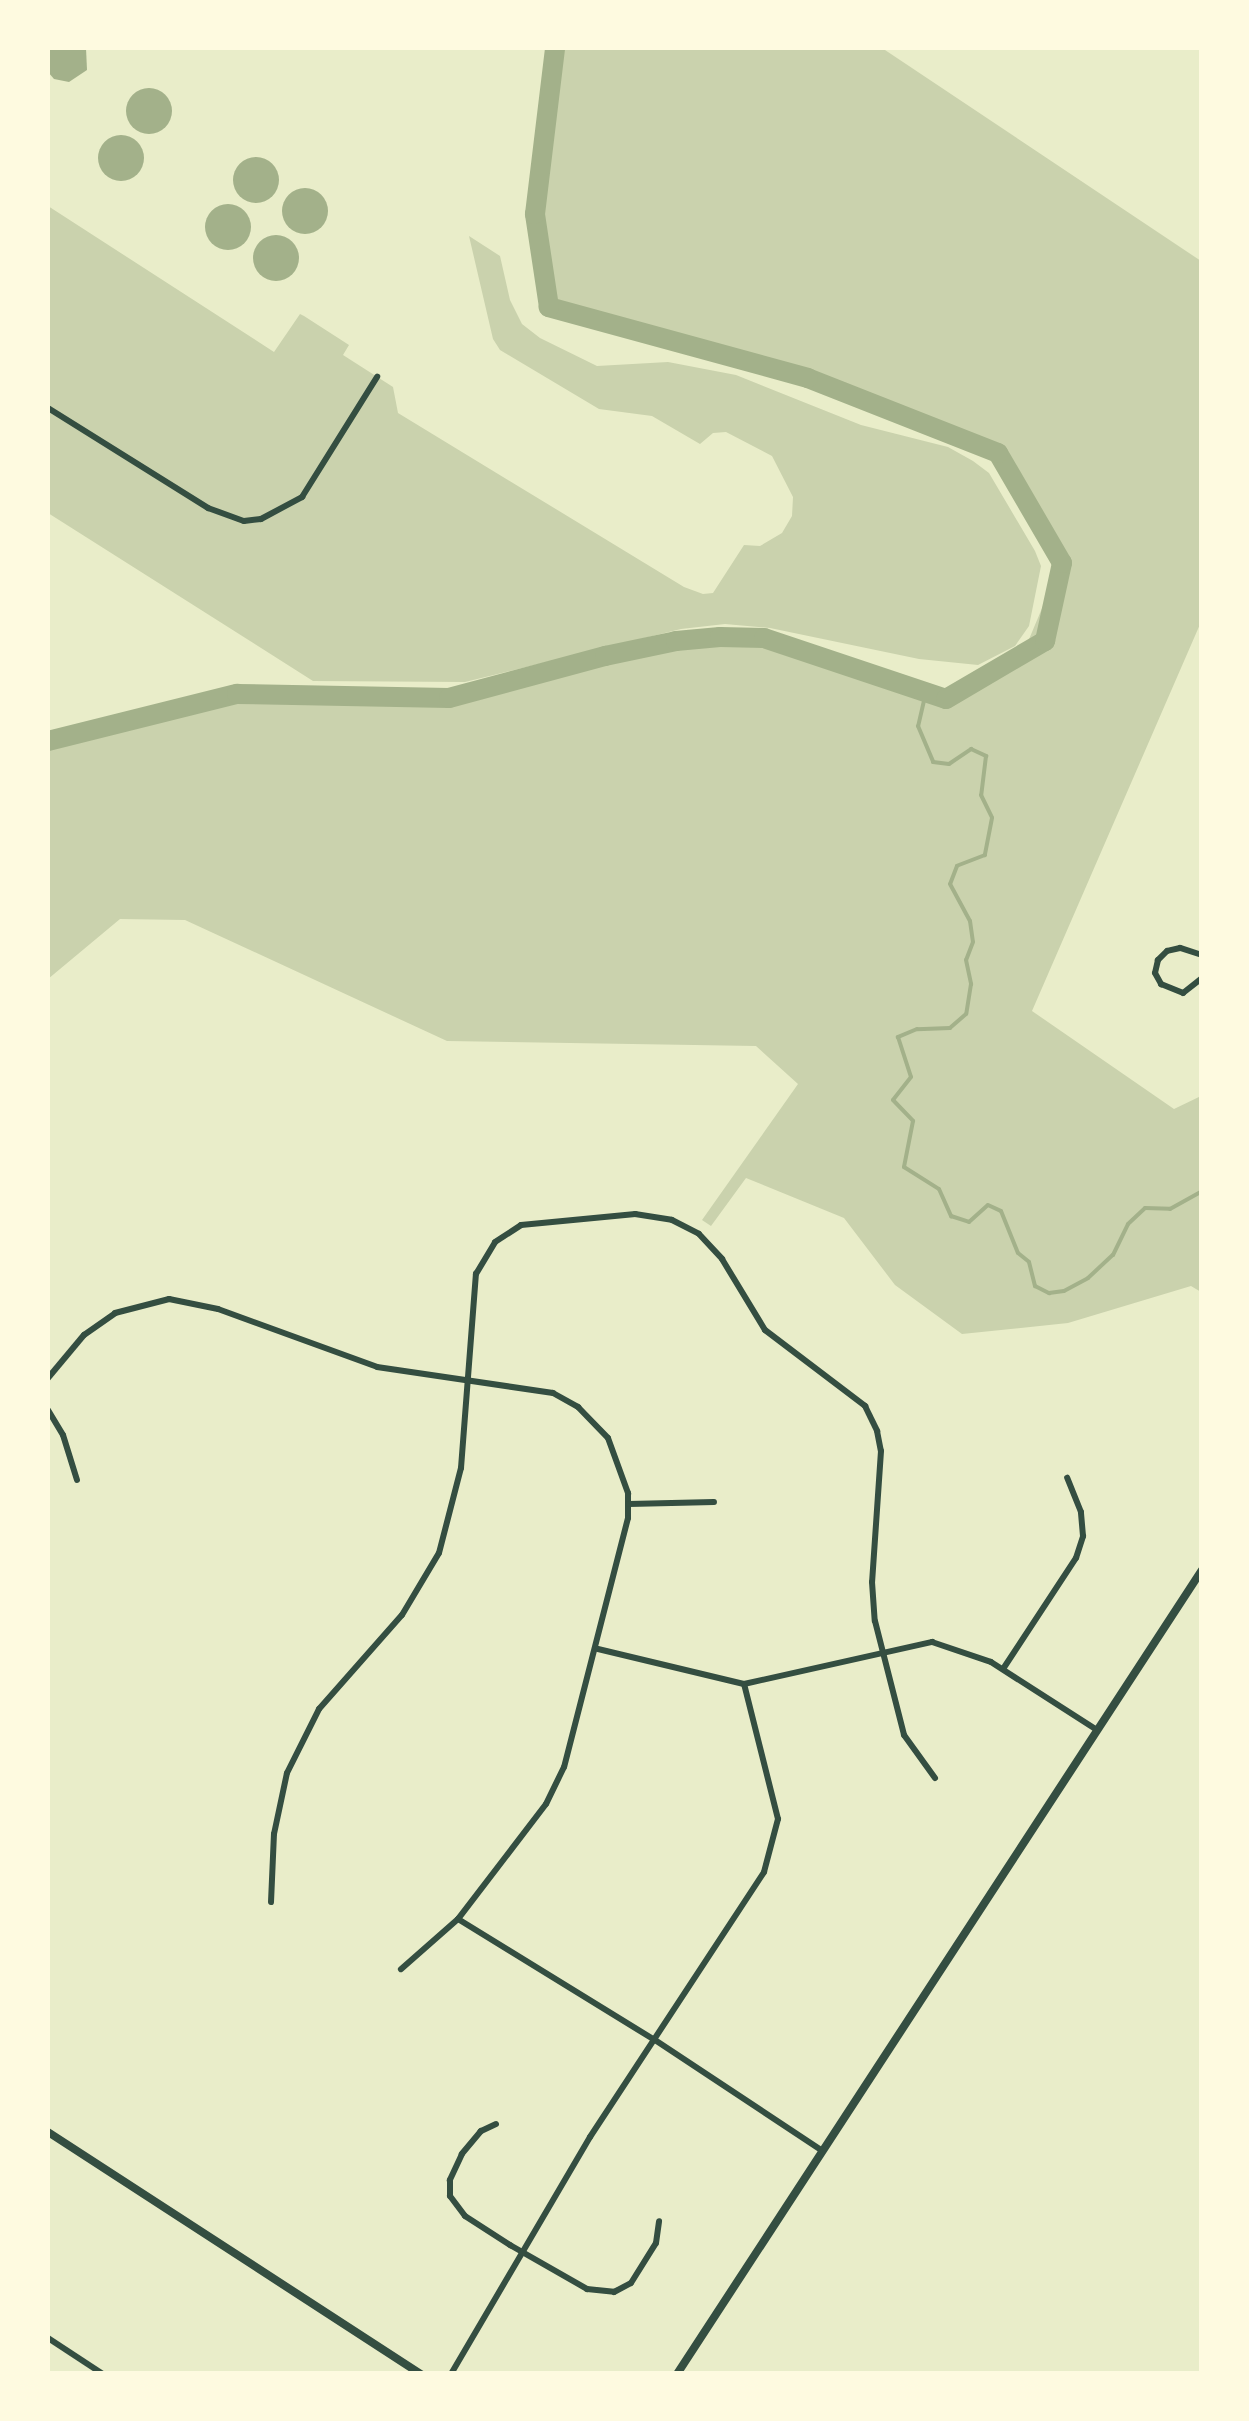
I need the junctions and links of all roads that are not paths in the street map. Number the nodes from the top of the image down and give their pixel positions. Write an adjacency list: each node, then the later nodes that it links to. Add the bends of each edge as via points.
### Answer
1 (377, 378): 2 (street, via 302,497 261,519 226,517 208,508)
2 (48, 408)
3 (1202, 955): 4 (street, via 1167,951 1155,973 1183,993)
4 (1202, 978)
5 (48, 1378): 6 (street, via 84,1335 114,1314 169,1300 218,1308 377,1366)
6 (468, 1379): 11 (street, via 553,1393 578,1408 608,1438); 14 (street, via 476,1274 494,1242 521,1225 635,1214 672,1220 699,1234 722,1258 765,1330 865,1406 878,1431 872,1582); 19 (street, via 461,1468 440,1554 402,1615 319,1709 287,1773 274,1834)
7 (48, 1410): 9 (street)
8 (1066, 1478): 15 (street, via 1081,1512 1076,1558)
9 (78, 1480)
10 (714, 1502): 11 (street)
11 (629, 1504): 13 (street)
12 (1202, 1570): 17 (street)
13 (598, 1649): 16 (street); 20 (street, via 564,1767 546,1804)
14 (882, 1651): 15 (street, via 932,1642); 16 (street); 18 (street, via 904,1736)
15 (1002, 1670): 17 (street)
16 (744, 1684): 22 (street, via 775,1801 776,1840 764,1872)
17 (1097, 1730): 25 (street)
18 (935, 1778)
19 (271, 1902)
20 (458, 1919): 21 (street); 22 (street)
21 (402, 1969)
22 (655, 2040): 25 (street); 27 (street)
23 (496, 2124): 27 (street, via 480,2131 462,2154 450,2196 465,2216)
24 (48, 2132): 30 (street)
25 (823, 2151): 32 (street)
26 (659, 2222): 27 (street, via 656,2243 631,2283 614,2292 587,2290)
27 (524, 2252): 31 (street)
28 (48, 2338): 29 (street)
29 (103, 2374)
30 (421, 2374)
31 (451, 2374)
32 (677, 2374)

